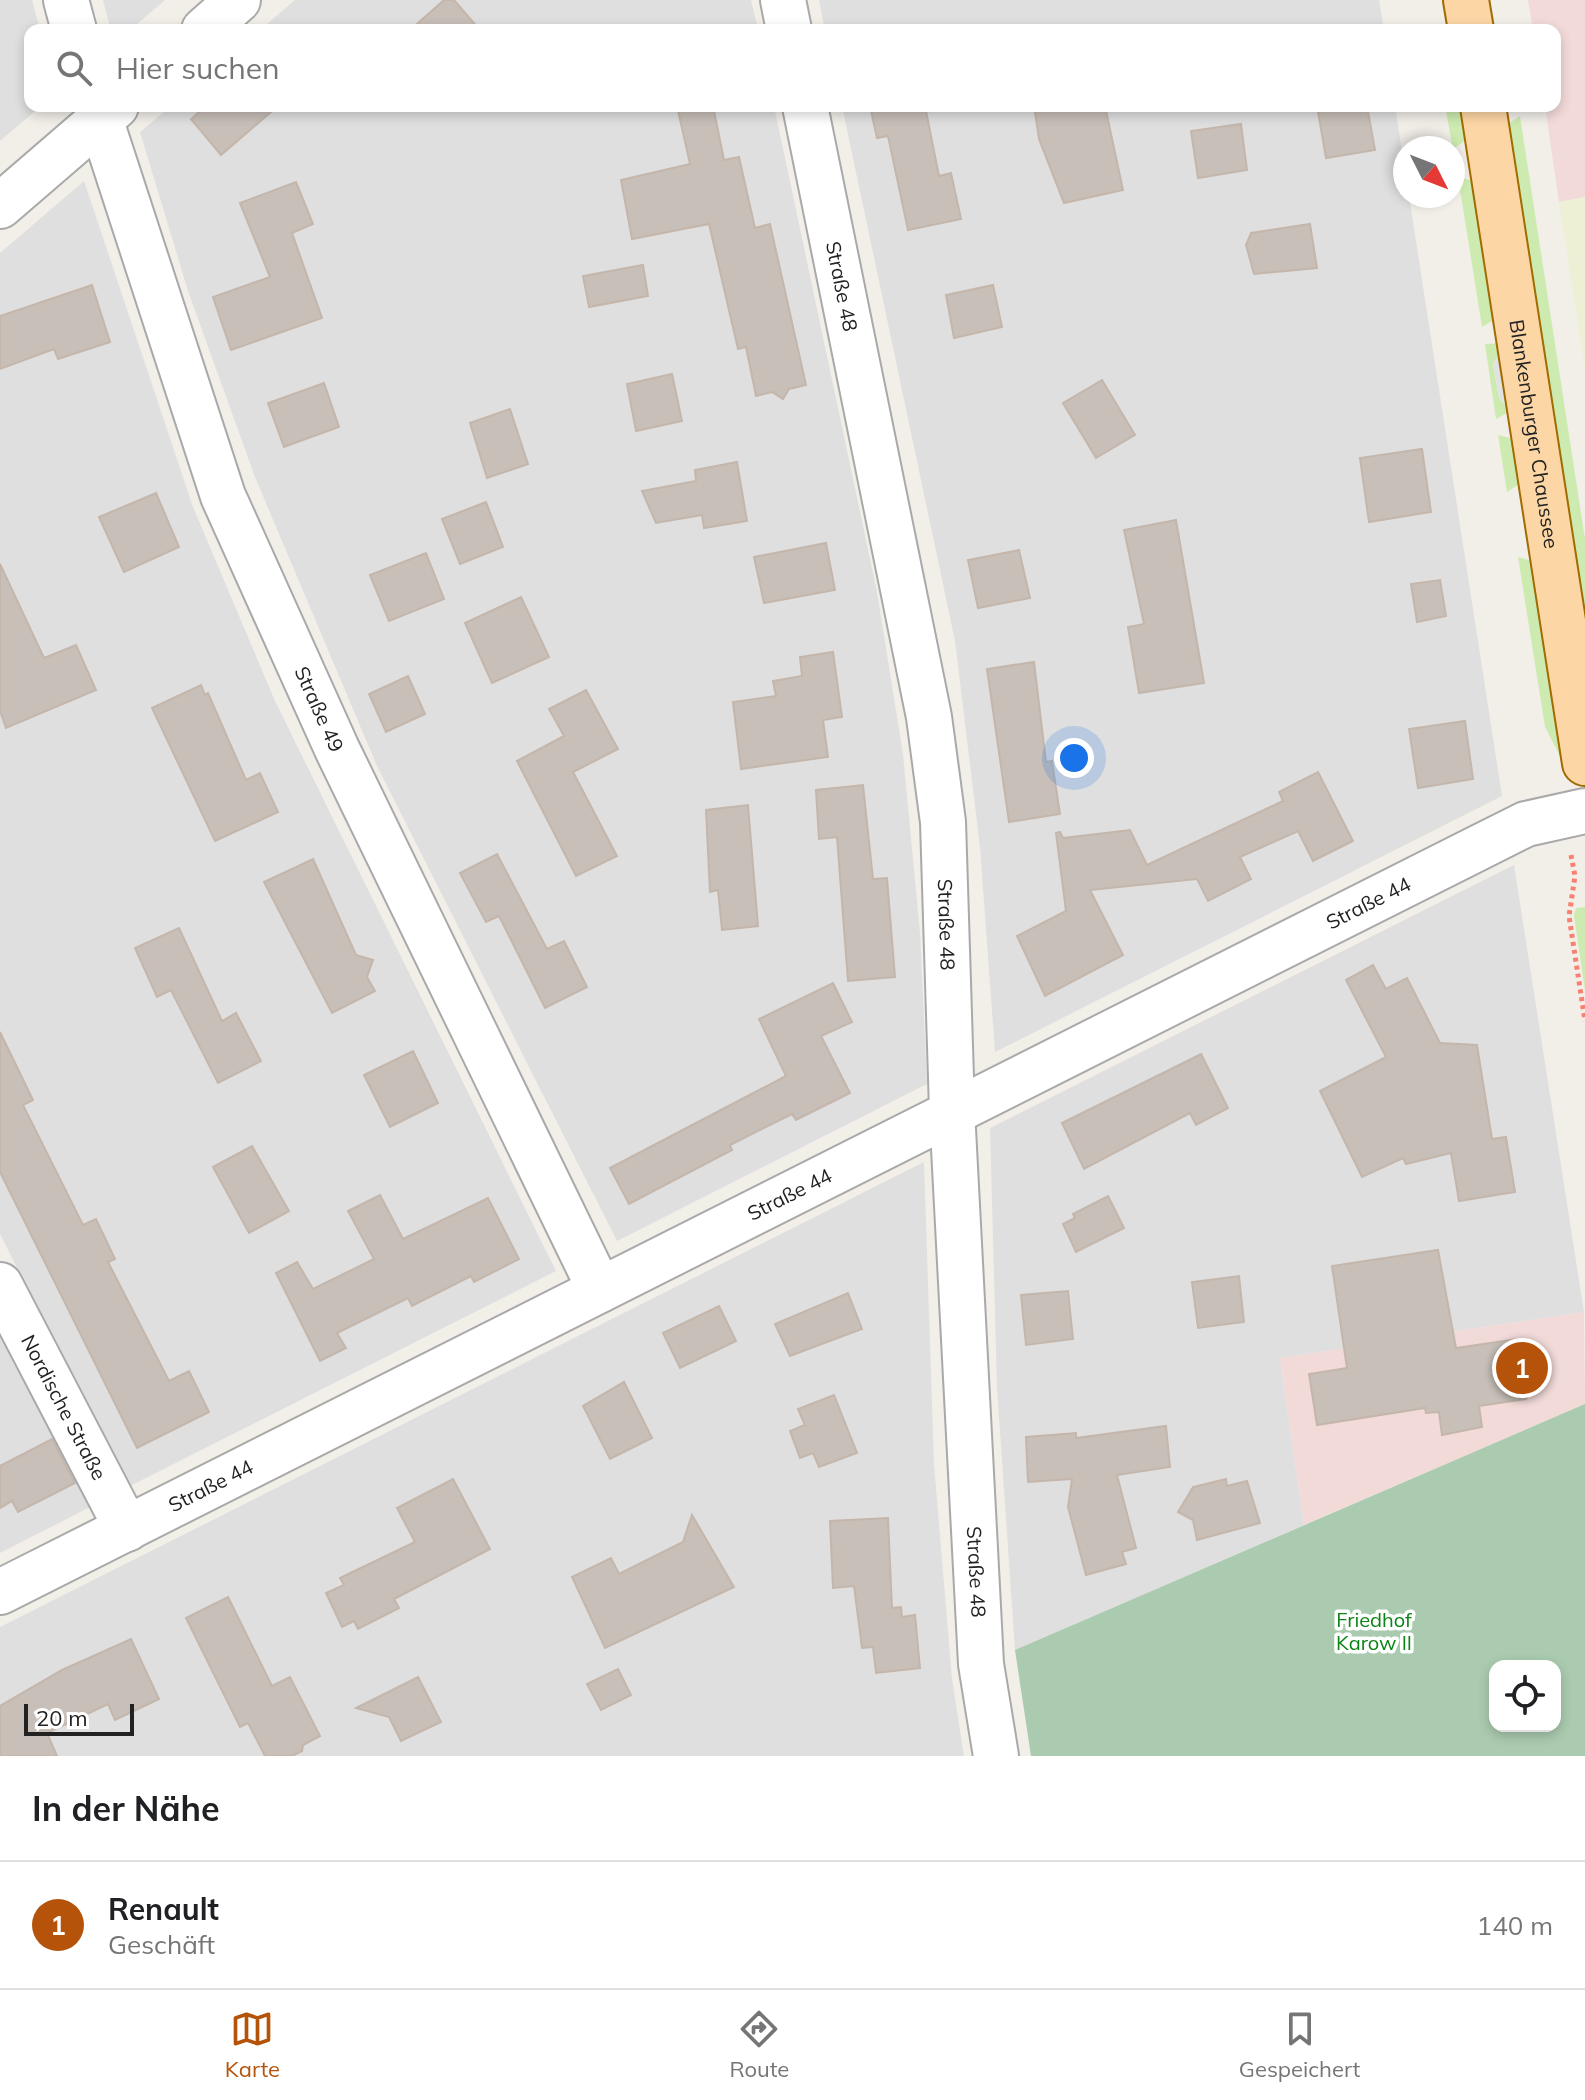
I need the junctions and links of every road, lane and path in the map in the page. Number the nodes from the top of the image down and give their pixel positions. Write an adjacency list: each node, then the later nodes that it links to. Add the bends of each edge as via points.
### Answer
1 (66, 0): 5 (street)
2 (238, 0): 6 (street)
3 (783, 0): 7 (street)
4 (1466, 0): 8 (main road)
5 (72, 24)
6 (211, 24)
7 (788, 24)
8 (1470, 24)
9 (103, 112): 13 (street)
10 (104, 112): 18 (street, Straße 49, via 223,496 337,749)
11 (806, 112): 16 (street, Straße 48, via 929,717 943,822)
12 (1484, 112): 14 (main road, Blankenburger Chaussee)
13 (0, 206)
14 (1585, 763)
15 (1585, 811): 16 (street, Straße 44, via 1526,824)
16 (952, 1110): 18 (street, Straße 44); 21 (street, Straße 48, via 981,1664)
17 (0, 1285): 19 (street, Nordische Straße)
18 (600, 1290): 19 (street, Straße 44)
19 (127, 1529): 20 (street, Straße 44)
20 (0, 1592)
21 (996, 1756)

